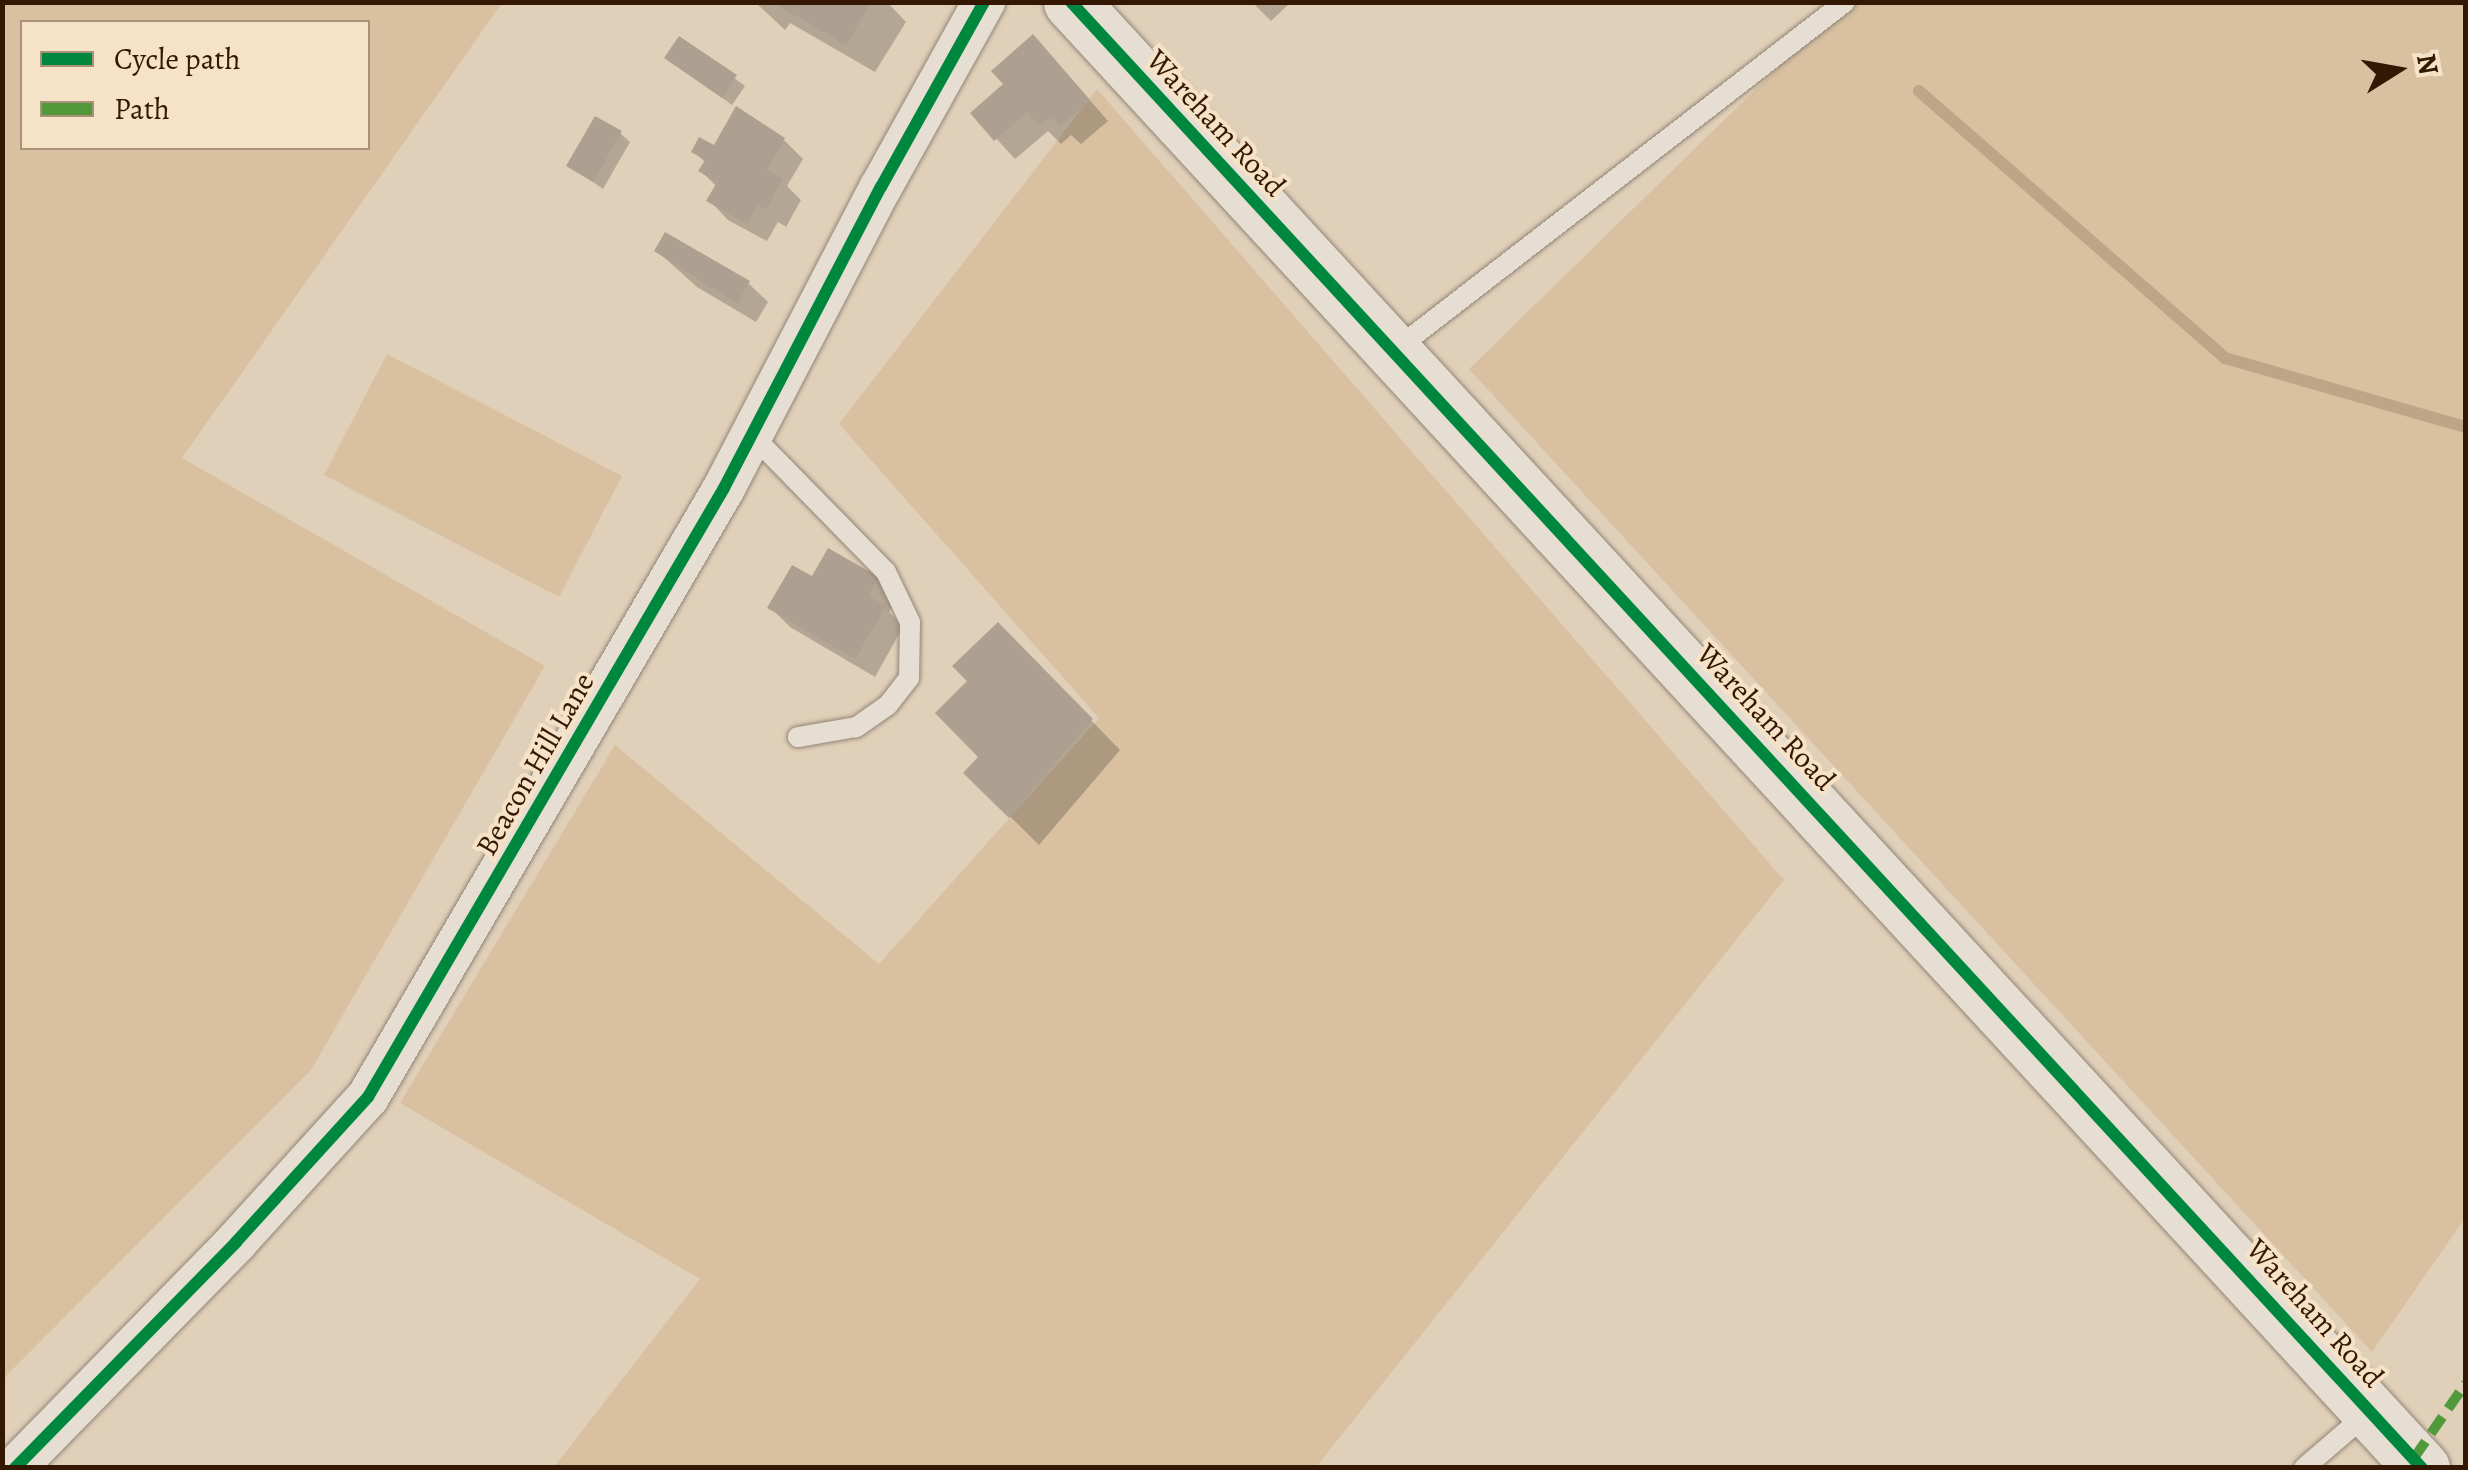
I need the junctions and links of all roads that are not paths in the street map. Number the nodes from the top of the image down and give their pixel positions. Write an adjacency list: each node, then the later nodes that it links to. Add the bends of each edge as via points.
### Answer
1 (984, 2): 5 (street, Beacon Hill Lane)
2 (1071, 2): 4 (street, Wareham Road)
3 (1845, 2): 4 (lane)
4 (1393, 352): 7 (street, Wareham Road)
5 (752, 434): 6 (lane, via 886,572 910,622 909,678 888,705 856,728); 8 (street, Beacon Hill Lane, via 368,1097)
6 (798, 737)
7 (2371, 1411): 9 (lane); 10 (street, Wareham Road)
8 (15, 1468)
9 (2304, 1468)
10 (2422, 1468)

